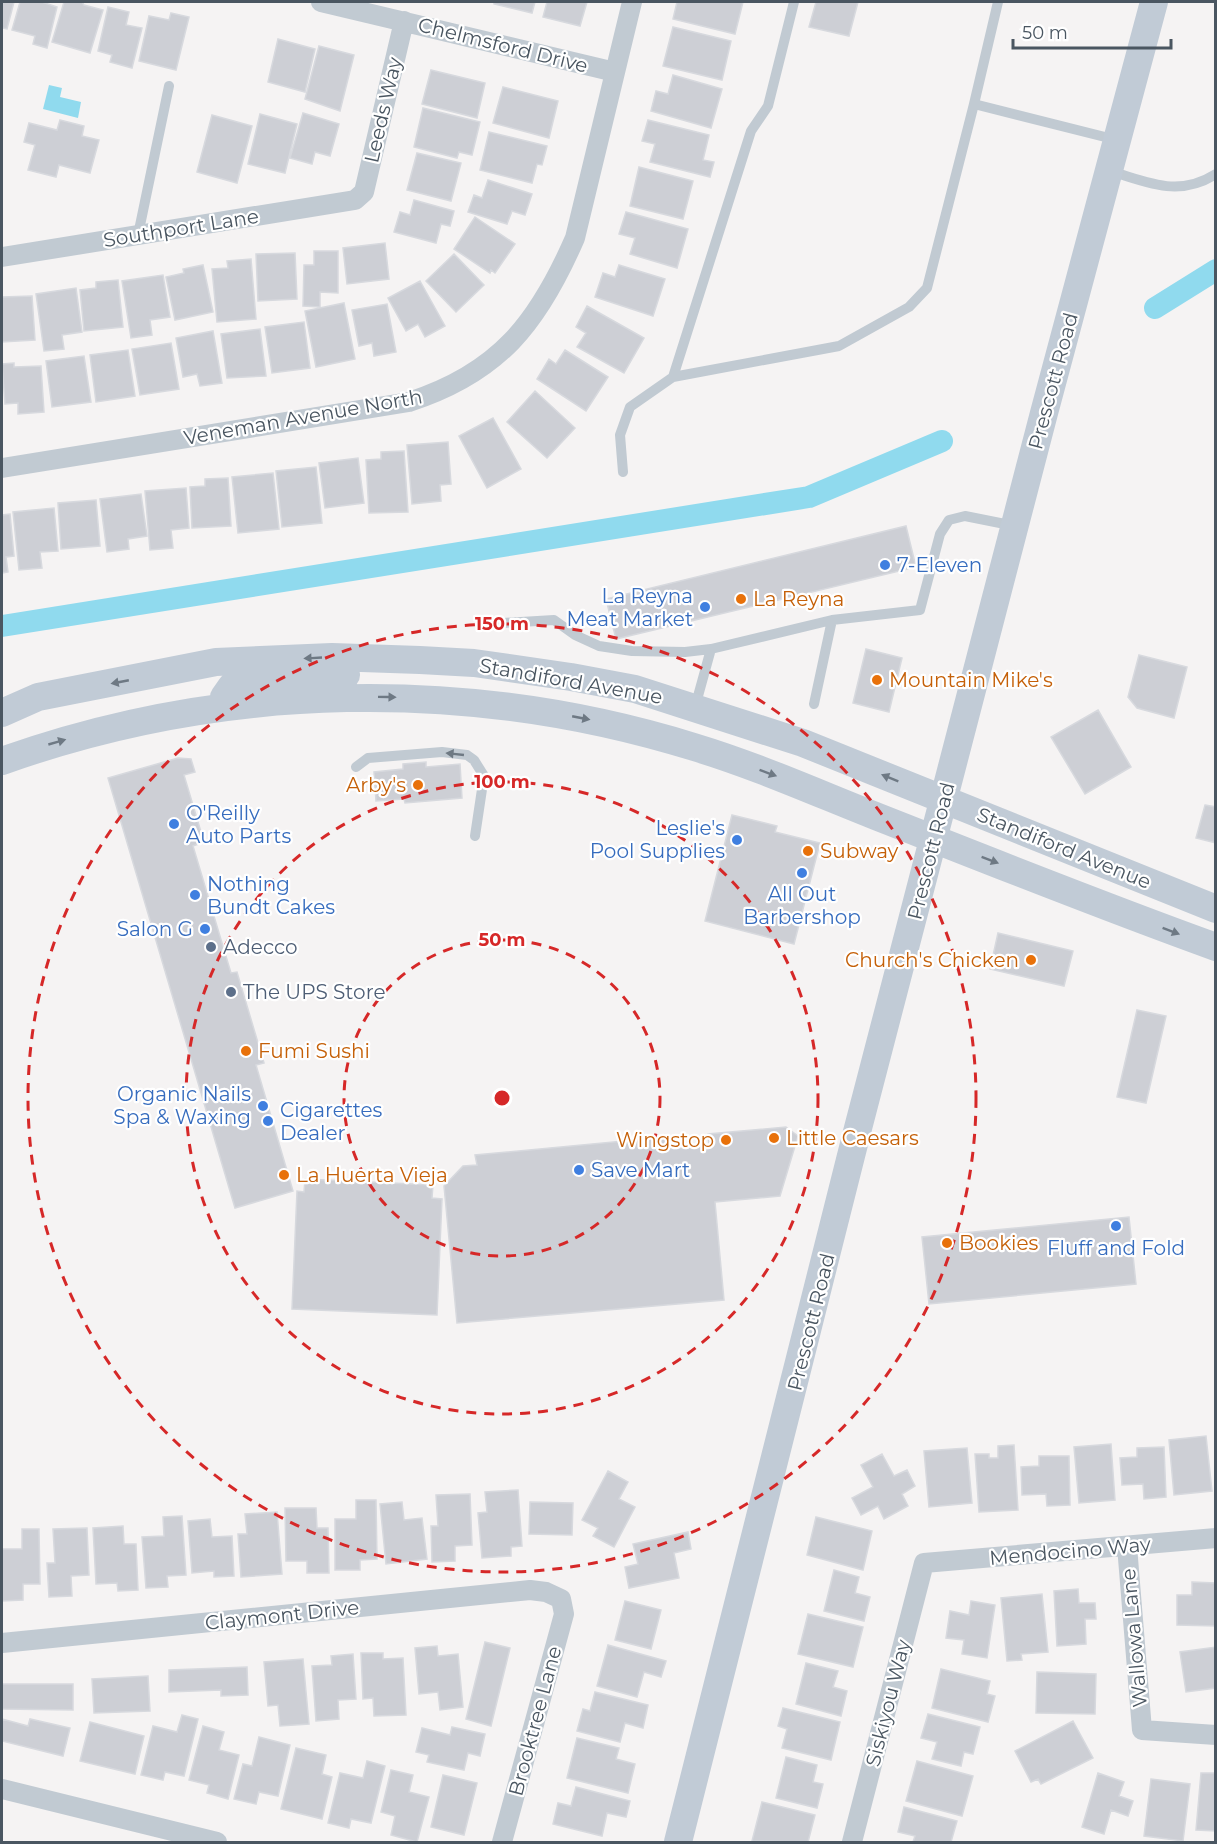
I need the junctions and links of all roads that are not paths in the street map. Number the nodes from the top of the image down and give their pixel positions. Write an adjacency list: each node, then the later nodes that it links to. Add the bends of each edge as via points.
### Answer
1 (321, 2): 6 (street, Chelmsford Drive)
2 (632, 2): 7 (street, Veneman Avenue North)
3 (794, 2): 16 (lane, via 768,106 751,131)
4 (998, 2): 9 (lane)
5 (1154, 2): 10 (main road, Prescott Road)
6 (404, 21): 7 (street, Chelmsford Drive); 13 (street, Leeds Way, via 364,192)
7 (615, 72): 17 (street, Veneman Avenue North, via 575,238 560,273 517,337 469,377 409,402)
8 (169, 86): 14 (lane)
9 (974, 104): 10 (lane); 16 (lane, via 927,288 909,307 838,346)
10 (1118, 140): 11 (main road, Prescott Road)
11 (1110, 171): 12 (lane, via 1173,189 1206,181); 19 (main road, Prescott Road)
12 (1215, 174)
13 (359, 196): 14 (street, Southport Lane, via 355,200)
14 (138, 235): 15 (street, Southport Lane)
15 (2, 256)
16 (673, 377): 18 (lane, via 630,407 620,435)
17 (2, 468)
18 (623, 472)
19 (1014, 526): 20 (lane, via 965,516 949,520 940,534 920,610); 30 (main road, Prescott Road)
20 (832, 620): 22 (lane); 24 (lane)
21 (504, 622): 22 (lane, via 554,620 599,646 632,651)
22 (711, 649): 25 (lane)
23 (420, 660): 25 (main road, Standiford Avenue, via 474,663 571,677 635,689); 26 (main road, via 394,671 231,687 225,693); 27 (main road, Standiford Avenue, one-way to 27, via 332,657 216,663 38,697)
24 (814, 704)
25 (695, 707): 30 (main road, Standiford Avenue, one-way to 25, via 803,743)
26 (224, 708): 28 (main road, Standiford Avenue, one-way to 26, via 80,736); 32 (main road, Standiford Avenue, one-way to 32, via 308,699 387,697 555,713 695,747)
27 (2, 713)
28 (2, 761)
29 (356, 767): 31 (lane, one-way to 29, via 484,776 467,755 442,752 368,758)
30 (944, 800): 32 (main road, Prescott Road); 33 (main road, Standiford Avenue)
31 (475, 836)
32 (935, 839): 34 (main road, Standiford Avenue, one-way to 34); 44 (main road, Prescott Road)
33 (1215, 909)
34 (1215, 947)
35 (1215, 1538): 36 (street, Mendocino Way)
36 (1127, 1546): 37 (street, Mendocino Way); 40 (street, Wallowa Lane, via 1142,1730)
37 (924, 1563): 45 (street, Siskiyou Way)
38 (561, 1599): 39 (street, Claymont Drive, via 530,1590); 43 (street, Brooktree Lane, via 561,1627)
39 (2, 1643)
40 (1215, 1735)
41 (2, 1789): 42 (street)
42 (217, 1842)
43 (502, 1842)
44 (678, 1842)
45 (852, 1842)

